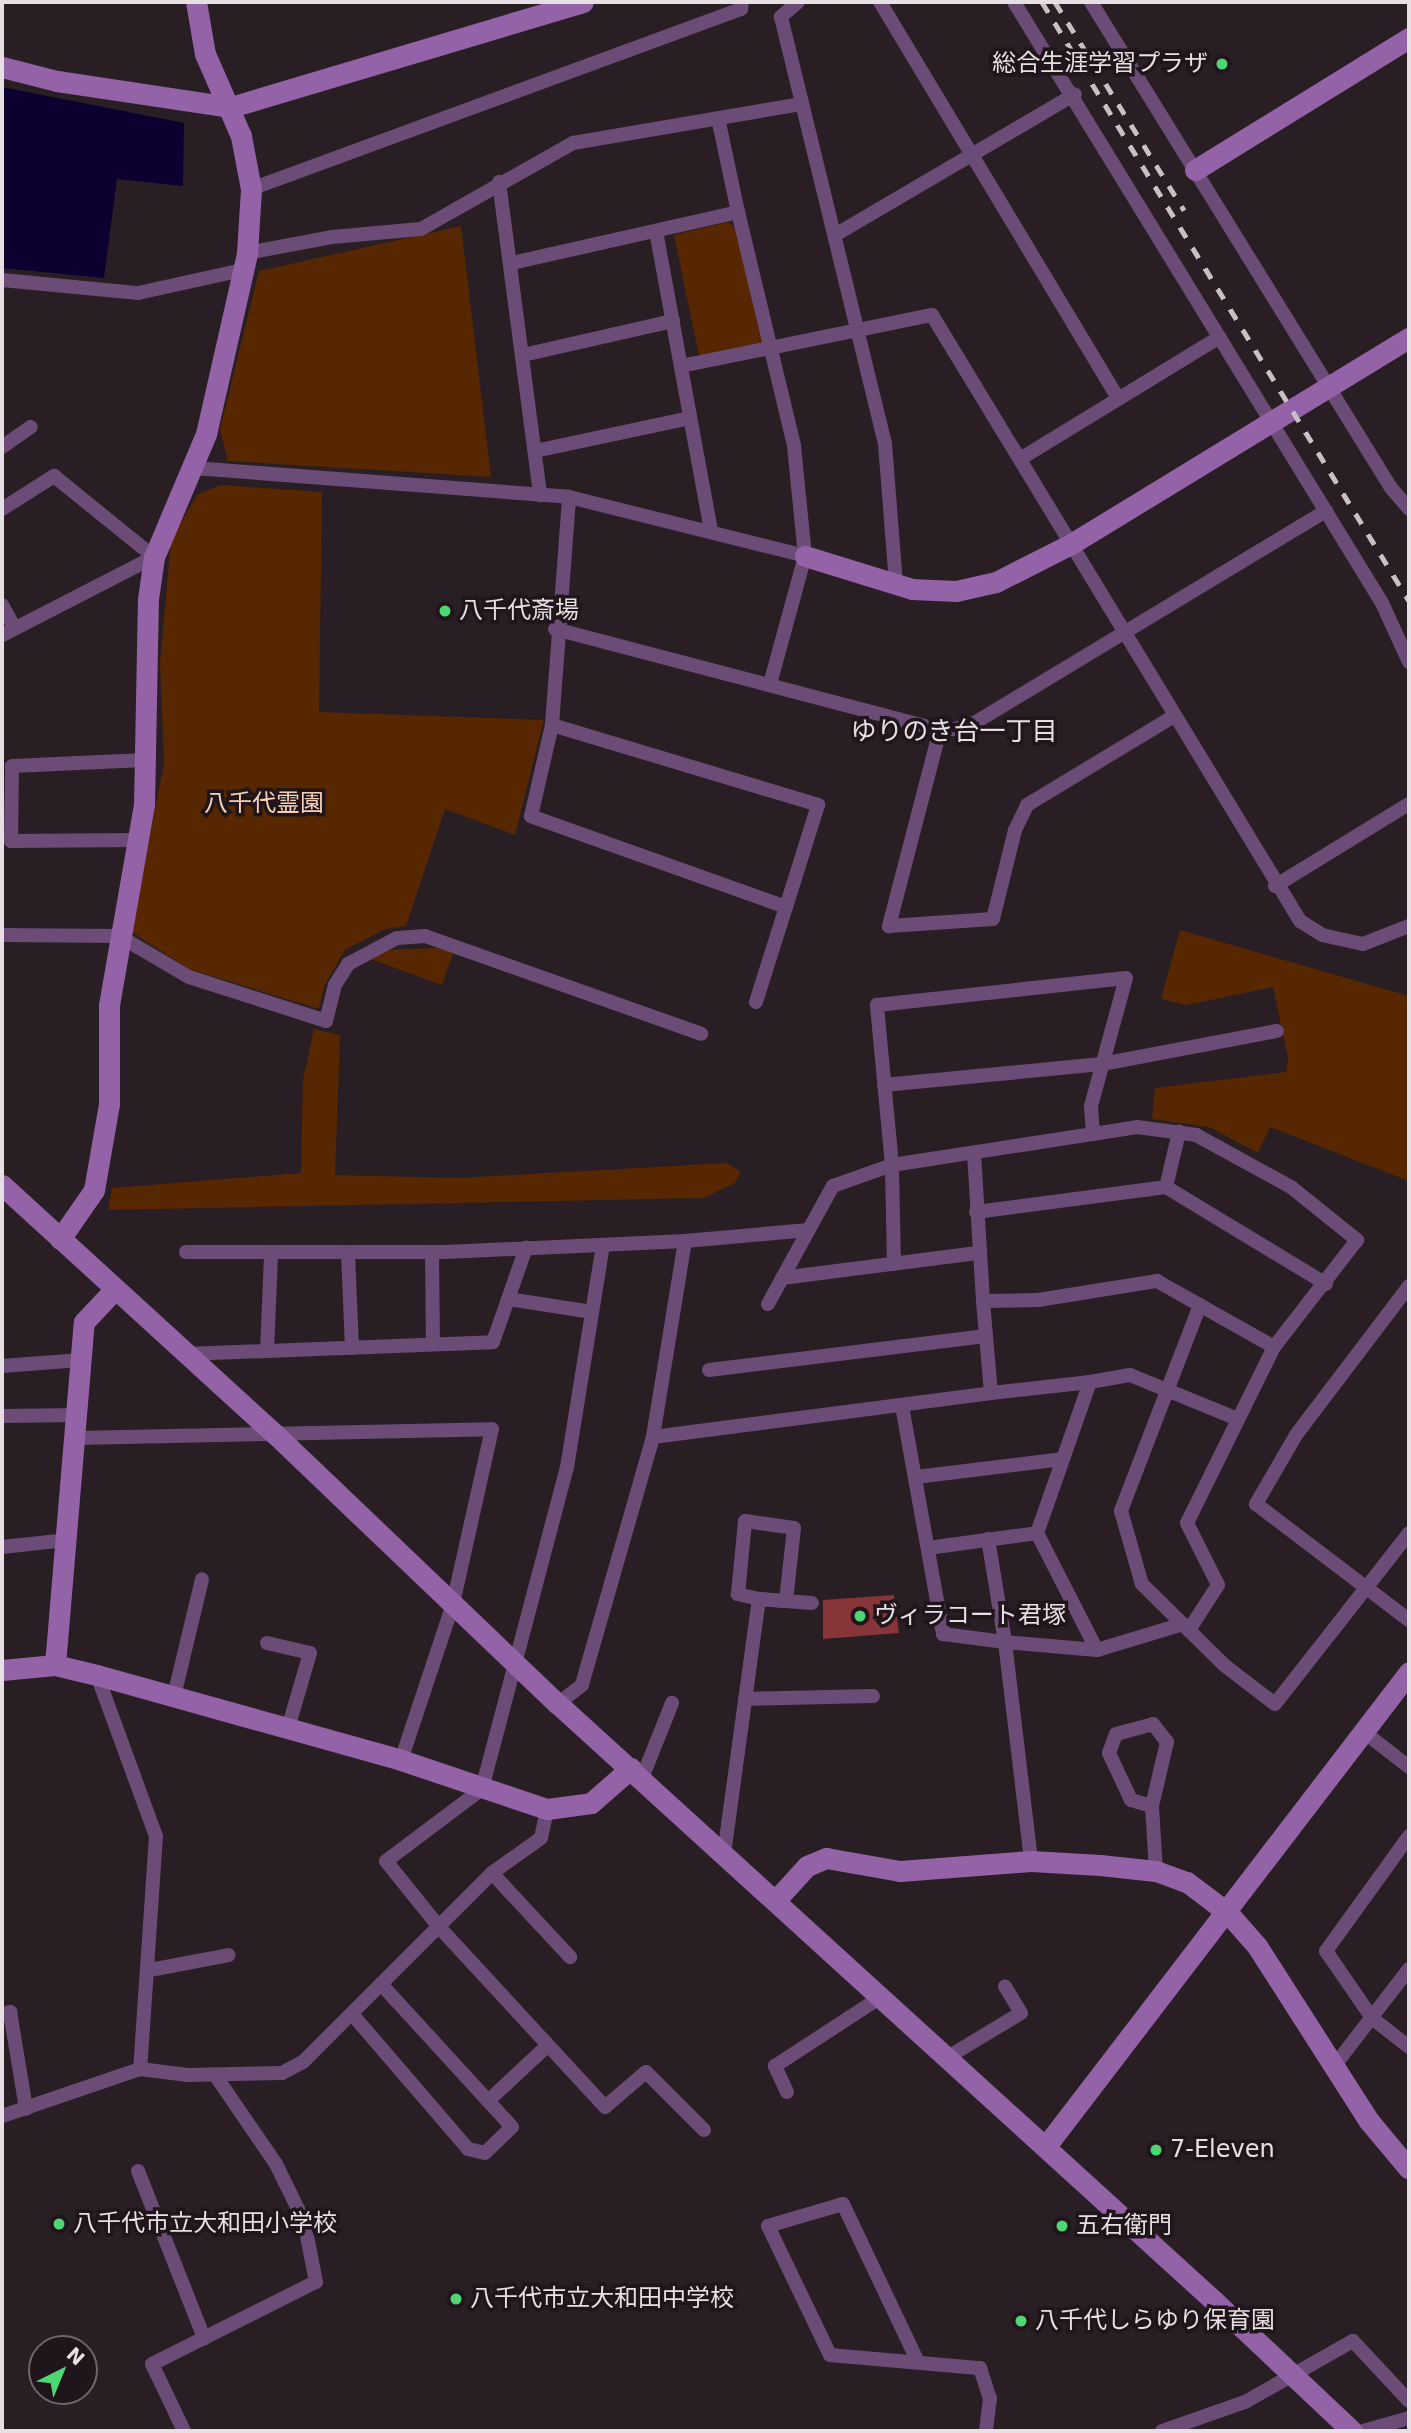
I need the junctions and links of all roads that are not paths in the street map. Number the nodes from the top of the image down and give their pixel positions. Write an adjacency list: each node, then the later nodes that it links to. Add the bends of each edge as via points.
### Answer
1 (196, 2): 12 (street, via 205,54)
2 (583, 2): 12 (street)
3 (742, 2): 17 (street, via 741,9)
4 (798, 2): 11 (street, via 781,17)
5 (880, 2): 14 (street)
6 (1014, 2): 10 (street)
7 (1091, 2): 15 (street)
8 (1409, 38): 15 (street)
9 (2, 67): 12 (street, via 57,81)
10 (1075, 94): 14 (street); 26 (street)
11 (801, 104): 13 (street); 20 (street)
12 (231, 107): 17 (street)
13 (718, 118): 16 (street, via 573,143); 18 (street)
14 (969, 152): 20 (street); 32 (street)
15 (1195, 170): 31 (street)
16 (499, 182): 21 (street, via 449,218 421,229 332,237); 22 (street)
17 (251, 189): 21 (street)
18 (738, 212): 19 (street); 28 (street)
19 (656, 231): 22 (street); 24 (street)
20 (835, 235): 25 (street)
21 (245, 261): 23 (street, via 138,293 24,286); 39 (street)
22 (512, 263): 29 (street)
23 (2, 279)
24 (673, 321): 29 (street); 30 (street)
25 (860, 332): 28 (street); 38 (street, via 932,314); 49 (street, via 885,444)
26 (1220, 337): 32 (street); 34 (street)
27 (1409, 338): 31 (street)
28 (774, 349): 30 (street); 48 (street, via 794,446)
29 (523, 355): 37 (street)
30 (681, 366): 33 (street)
31 (1330, 386): 34 (street); 43 (street, via 1391,488)
32 (1119, 399): 38 (street)
33 (690, 418): 37 (street); 45 (street)
34 (1271, 421): 44 (street); 46 (street)
35 (31, 427): 36 (street)
36 (2, 447)
37 (535, 452): 40 (street)
38 (1020, 459): 46 (street)
39 (194, 468): 40 (street); 47 (street)
40 (540, 495): 41 (street)
41 (569, 498): 45 (street); 51 (street)
42 (2, 509): 47 (street, via 54,476)
43 (1409, 509)
44 (1326, 512): 53 (street); 54 (street, via 1382,603)
45 (711, 531): 48 (street)
46 (1071, 544): 49 (street, via 975,589); 53 (street)
47 (154, 556): 52 (street); 59 (street, via 147,611)
48 (805, 556): 49 (street); 55 (street)
49 (896, 584)
50 (2, 605): 52 (street)
51 (555, 629): 55 (street); 57 (street)
52 (8, 632)
53 (1125, 633): 56 (street); 58 (street, via 976,722)
54 (1409, 662)
55 (770, 684): 58 (street)
56 (1174, 716): 58 (street, via 1027,806 1015,830 993,919 889,926); 62 (street)
57 (552, 725): 63 (street, via 531,816); 63 (street, via 818,805)
58 (940, 730)
59 (145, 760): 61 (street); 61 (street, via 12,766 11,841)
60 (1409, 804): 62 (street)
61 (139, 839): 66 (street)
62 (1275, 886): 64 (street, via 1300,921 1322,935 1363,944)
63 (786, 907): 67 (street)
64 (1409, 926)
65 (2, 935): 66 (street)
66 (119, 936): 69 (street, via 189,978 326,1021 335,985 348,964 397,937 425,936); 80 (street, via 109,1005 109,1104 94,1190)
67 (756, 1002)
68 (1277, 1031): 70 (street)
69 (701, 1034)
70 (1102, 1064): 71 (street); 71 (street, via 1126,978 877,1005); 73 (street, via 1091,1107)
71 (884, 1085): 75 (street)
72 (1179, 1132): 73 (street, via 1137,1127); 77 (street); 91 (street, via 1196,1135 1291,1186 1357,1240)
73 (1093, 1134): 74 (street)
74 (974, 1153): 75 (street); 78 (street)
75 (892, 1166): 79 (street, via 833,1186); 89 (street)
76 (2, 1185): 80 (street)
77 (1166, 1188): 78 (street); 91 (street)
78 (976, 1212): 88 (street)
79 (808, 1230): 81 (street); 90 (street)
80 (60, 1239): 93 (street)
81 (685, 1241): 82 (street); 116 (street)
82 (603, 1245): 83 (street); 98 (street)
83 (526, 1248): 85 (street); 94 (street)
84 (186, 1252): 87 (street)
85 (432, 1252): 86 (street); 100 (street)
86 (348, 1253): 87 (street); 102 (street)
87 (271, 1254): 103 (street)
88 (977, 1254): 89 (street); 95 (street)
89 (894, 1264): 90 (street)
90 (782, 1278): 96 (street)
91 (1326, 1284): 101 (street)
92 (1409, 1286): 127 (street, via 1296,1435 1256,1504)
93 (114, 1290): 104 (street); 105 (street, via 85,1322)
94 (508, 1299): 98 (street); 100 (street, via 493,1342)
95 (983, 1300): 97 (street, via 1038,1300 1157,1281); 99 (street)
96 (768, 1304)
97 (1200, 1305): 101 (street); 109 (street)
98 (592, 1312): 136 (street, via 567,1467)
99 (986, 1336): 107 (street); 110 (street)
100 (433, 1344): 102 (street)
101 (1274, 1347): 114 (street)
102 (352, 1348): 103 (street)
103 (267, 1351): 104 (street)
104 (186, 1354): 115 (street)
105 (80, 1360): 106 (street); 112 (street)
106 (2, 1366)
107 (709, 1370)
108 (1090, 1382): 109 (street, via 1130,1375); 110 (street); 118 (street)
109 (1166, 1388): 114 (street); 132 (street, via 1121,1511 1142,1584)
110 (991, 1393): 111 (street)
111 (902, 1406): 116 (street); 119 (street)
112 (76, 1415): 113 (street); 117 (street)
113 (2, 1416)
114 (1238, 1419): 132 (street, via 1187,1523 1218,1585)
115 (275, 1434): 117 (street); 130 (street); 130 (street, via 492,1429)
116 (653, 1437): 145 (street, via 582,1685)
117 (75, 1438): 123 (street)
118 (1063, 1459): 119 (street); 120 (street)
119 (916, 1477): 125 (street)
120 (1037, 1533): 122 (street); 135 (street)
121 (1409, 1533): 127 (street)
122 (988, 1539): 125 (street); 133 (street)
123 (66, 1541): 124 (street); 137 (street)
124 (2, 1547)
125 (928, 1548): 133 (street, via 943,1634)
126 (202, 1579): 141 (street)
127 (1366, 1587): 131 (street); 132 (street, via 1275,1704)
128 (759, 1599): 128 (street, via 738,1594 746,1521 794,1528 786,1601); 129 (street); 143 (street)
129 (812, 1603)
130 (453, 1604): 136 (street); 148 (street)
131 (1409, 1620)
132 (1186, 1627): 135 (street)
133 (1005, 1642): 135 (street); 156 (street)
134 (267, 1643): 146 (street, via 310,1653)
135 (1097, 1650)
136 (515, 1663): 145 (street); 151 (street)
137 (55, 1665): 138 (street); 140 (street)
138 (2, 1670)
139 (1409, 1672): 147 (street)
140 (97, 1675): 141 (street); 165 (street, via 156,1836)
141 (174, 1696): 146 (street)
142 (873, 1696): 143 (street)
143 (745, 1699): 155 (street)
144 (672, 1703): 150 (street)
145 (558, 1704): 150 (street)
146 (288, 1728): 148 (street)
147 (1364, 1732): 149 (street); 160 (street)
148 (401, 1760): 151 (street)
149 (1409, 1767)
150 (637, 1773): 153 (street, via 592,1803); 155 (street)
151 (482, 1789): 153 (street); 161 (street, via 386,1861)
152 (1152, 1806): 152 (street, via 1167,1742 1153,1724 1116,1734 1109,1753 1131,1800); 157 (street)
153 (547, 1809): 158 (street, via 541,1838)
154 (1409, 1836): 171 (street, via 1326,1951)
155 (724, 1854): 159 (street)
156 (1031, 1860): 157 (street); 159 (street, via 900,1871 826,1858 807,1866)
157 (1156, 1871): 160 (street, via 1187,1882)
158 (492, 1873): 161 (street); 163 (street)
159 (775, 1901): 168 (street)
160 (1228, 1913): 175 (street, via 1285,1983); 183 (street)
161 (439, 1927): 166 (street); 172 (street)
162 (229, 1955): 165 (street)
163 (570, 1957)
164 (1409, 1969): 171 (street)
165 (150, 1970): 176 (street)
166 (382, 1984): 169 (street); 179 (street)
167 (1005, 1986): 174 (street, via 1021,2013)
168 (881, 1997): 174 (street); 178 (street, via 775,2066)
169 (352, 2014): 177 (street, via 303,2062 282,2073); 179 (street, via 468,2148 485,2153 512,2127)
170 (2, 2015): 180 (street, via 10,2012)
171 (1371, 2018): 173 (street); 175 (street)
172 (548, 2045): 179 (street); 182 (street, via 605,2107 646,2073)
173 (1409, 2047)
174 (948, 2057): 183 (street)
175 (1335, 2065): 184 (street, via 1383,2141)
176 (140, 2069): 177 (street); 180 (street)
177 (215, 2075): 186 (street, via 276,2164 304,2221 316,2282)
178 (788, 2092)
179 (488, 2101)
180 (26, 2109): 181 (street)
181 (2, 2116)
182 (704, 2130)
183 (1046, 2146): 193 (street, bridge)
184 (1409, 2169)
185 (138, 2171): 186 (street)
186 (204, 2338): 190 (street, via 152,2364)
187 (918, 2362): 187 (street, via 830,2355 768,2226 843,2204); 191 (street, via 981,2368 989,2398)
188 (1409, 2401): 192 (street, via 1353,2341 1245,2402)
189 (1409, 2418): 194 (street)
190 (184, 2431)
191 (986, 2431)
192 (1162, 2431)
193 (1352, 2431)
194 (1363, 2431)

